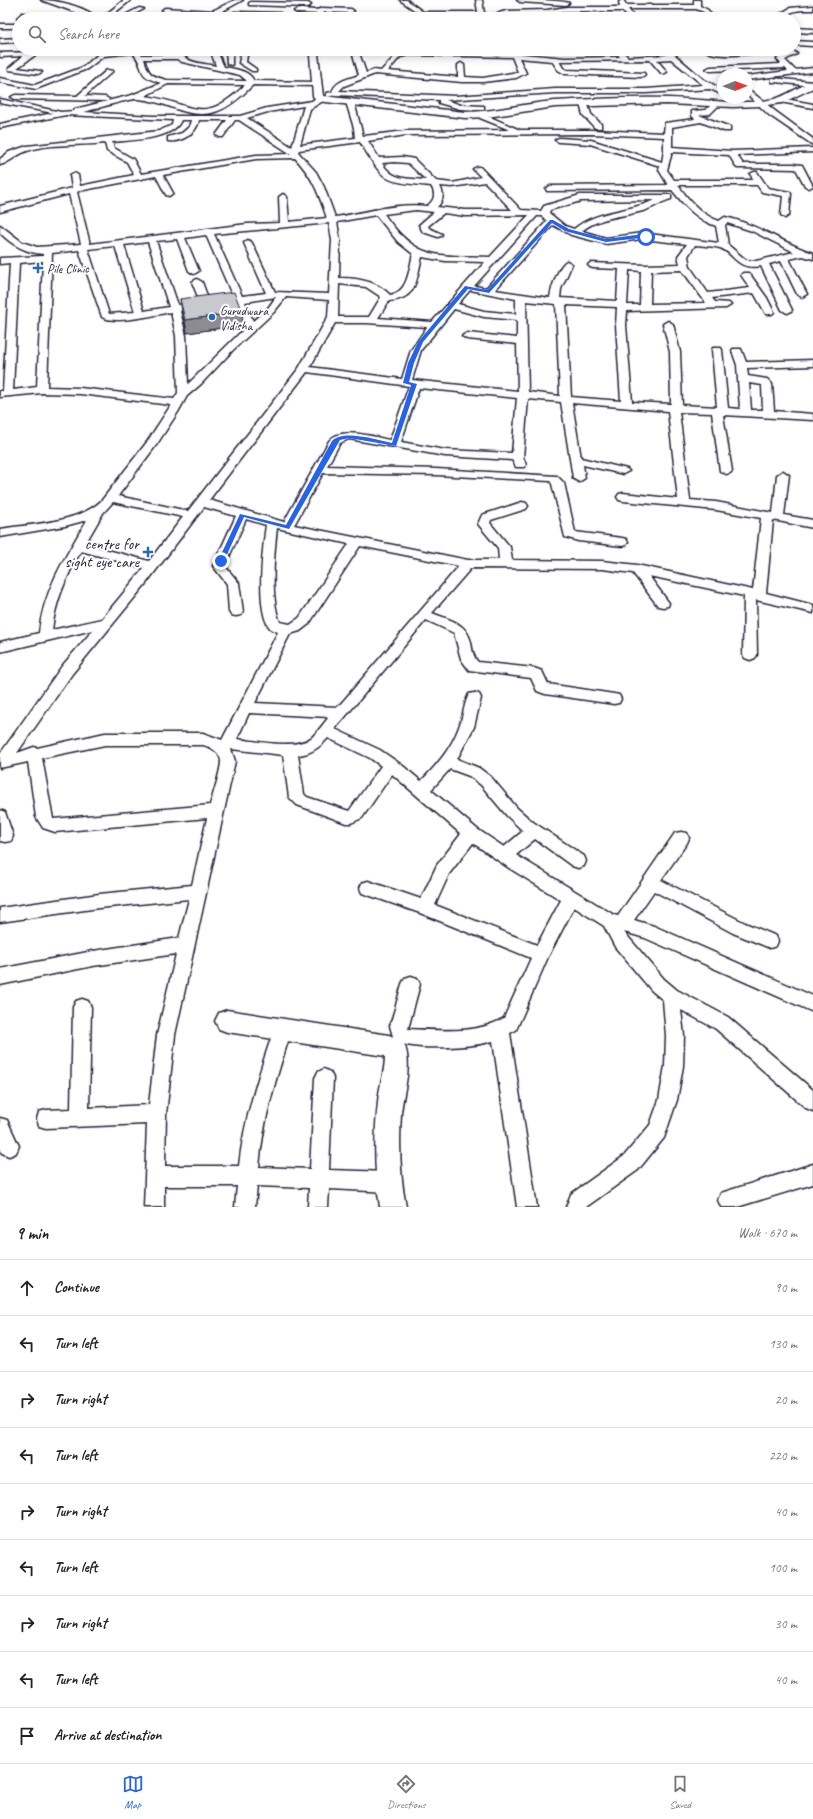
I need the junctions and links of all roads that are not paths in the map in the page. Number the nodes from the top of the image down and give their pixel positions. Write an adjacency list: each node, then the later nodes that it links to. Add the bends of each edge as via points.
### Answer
1 (49, 0): 22 (main road)
2 (240, 0): 26 (street)
3 (403, 0): 28 (street)
4 (479, 0): 29 (street)
5 (520, 0): 18 (street, via 568,3)
6 (621, 0): 15 (street)
7 (119, 1): 8 (street)
8 (127, 1): 23 (street)
9 (348, 2): 20 (street)
10 (697, 3): 12 (street); 33 (street)
11 (251, 4): 27 (street)
12 (667, 4): 15 (street)
13 (308, 5): 27 (street)
14 (509, 5): 30 (street)
15 (624, 8): 18 (street); 32 (street)
16 (813, 8): 34 (street)
17 (141, 9): 24 (street)
18 (573, 9): 21 (street)
19 (165, 10): 25 (street)
20 (351, 11): 27 (street)
21 (554, 11): 31 (street)
22 (79, 12)
23 (112, 12)
24 (135, 12)
25 (200, 12)
26 (215, 12)
27 (281, 12)
28 (422, 12)
29 (486, 12)
30 (504, 12)
31 (533, 12)
32 (627, 12)
33 (707, 12)
34 (788, 12)
35 (0, 26): 36 (street)
36 (12, 26)
37 (801, 30): 38 (street)
38 (813, 31)
39 (12, 40): 40 (street)
40 (0, 41)
41 (801, 43): 42 (street)
42 (813, 44)
43 (12, 53): 44 (street)
44 (0, 55)
45 (28, 56): 74 (street, via 11,69)
46 (100, 56): 93 (street, via 85,68 43,85)
47 (216, 56): 69 (street)
48 (229, 56): 64 (street)
49 (244, 56): 71 (street, via 242,63)
50 (314, 56): 88 (main road)
51 (358, 56): 80 (street)
52 (398, 56): 75 (street)
53 (516, 56): 91 (street, via 522,73)
54 (531, 56): 62 (street)
55 (624, 56): 63 (street)
56 (709, 56): 65 (street)
57 (788, 56): 67 (street, via 780,59)
58 (140, 57): 59 (street); 84 (street, via 145,73)
59 (179, 57): 69 (street, via 184,61)
60 (673, 57): 61 (street); 89 (street, via 703,83)
61 (652, 58): 63 (street); 76 (street)
62 (554, 59): 63 (street); 78 (street, via 565,72)
63 (628, 59)
64 (230, 64)
65 (718, 64): 67 (street); 68 (street); 70 (street)
66 (461, 65): 94 (street)
67 (785, 66): 77 (street)
68 (722, 68)
69 (221, 69): 87 (street, via 247,76)
70 (710, 69)
71 (254, 70)
72 (813, 70): 77 (street)
73 (108, 71): 101 (street)
74 (38, 72)
75 (384, 72): 80 (street); 96 (street)
76 (663, 72)
77 (793, 72): 81 (street)
78 (600, 74): 79 (street); 92 (street, via 602,79 609,82)
79 (641, 75)
80 (363, 76): 86 (street)
81 (753, 78)
82 (753, 78): 90 (street)
83 (0, 80): 93 (street)
84 (167, 82): 87 (street); 100 (street)
85 (333, 82): 86 (street)
86 (348, 82): 97 (street, via 339,85)
87 (250, 83): 88 (street); 114 (street, via 228,104)
88 (319, 83): 102 (main road)
89 (714, 84): 91 (street, via 646,91); 95 (street)
90 (813, 84): 105 (main road, via 797,89 789,98)
91 (519, 85): 94 (street); 94 (street, via 483,80)
92 (650, 85)
93 (27, 86): 99 (street)
94 (471, 86): 96 (street); 96 (street)
95 (717, 87)
96 (433, 89): 97 (street); 112 (street, via 454,106)
97 (336, 93): 102 (street)
98 (753, 95): 109 (street)
99 (0, 96): 101 (street)
100 (136, 96): 104 (street); 114 (street, via 161,100)
101 (79, 98): 104 (street)
102 (317, 99): 106 (main road); 116 (street); 137 (street, via 307,108)
103 (0, 100): 113 (street)
104 (121, 100): 113 (street)
105 (783, 100): 109 (main road); 111 (street)
106 (350, 102): 112 (main road, via 445,114); 130 (street)
107 (753, 102): 109 (main road)
108 (717, 103): 110 (main road, via 665,101); 118 (street, via 707,112 695,113)
109 (762, 103): 125 (street)
110 (584, 104): 112 (main road, via 540,105); 121 (street, via 587,115)
111 (813, 106)
112 (482, 112): 124 (street)
113 (66, 113): 115 (street); 120 (street)
114 (195, 116): 115 (street); 116 (street); 129 (street, via 195,127 192,130)
115 (178, 118): 126 (street, via 171,130)
116 (236, 118): 127 (street); 137 (street, via 251,124)
117 (684, 118): 119 (street)
118 (702, 120): 119 (street); 122 (street)
119 (670, 124): 128 (street, via 667,127)
120 (0, 126)
121 (598, 126)
122 (726, 129)
123 (808, 130): 125 (street)
124 (520, 132): 128 (street); 130 (street, via 406,133)
125 (797, 132): 133 (street)
126 (158, 134): 129 (street); 132 (street, via 126,142)
127 (220, 135)
128 (668, 135): 135 (street)
129 (171, 138): 134 (street)
130 (360, 138): 137 (street); 139 (street)
131 (476, 138): 141 (street, via 591,142)
132 (108, 141): 140 (street, via 27,148 12,154); 146 (street, via 110,148 130,160)
133 (813, 143)
134 (186, 144)
135 (670, 149): 138 (street); 141 (street)
136 (813, 150): 138 (street)
137 (295, 152): 144 (street, via 236,159); 164 (street, via 312,172)
138 (732, 153): 142 (street, via 738,165)
139 (376, 161): 149 (street, via 389,177 408,182); 149 (street, via 410,161)
140 (0, 163)
141 (665, 165): 151 (street, via 663,170)
142 (748, 166): 148 (street); 150 (street, via 796,166)
143 (477, 169): 147 (street)
144 (158, 173): 146 (street); 154 (street)
145 (74, 174): 153 (street)
146 (139, 177): 153 (street)
147 (486, 179): 149 (street, via 456,185); 161 (street)
148 (759, 182): 151 (street); 163 (street, via 765,190 787,194)
149 (435, 184): 157 (street, via 439,194 438,201)
150 (809, 186)
151 (674, 187): 152 (street); 156 (street); 166 (street, via 710,220)
152 (550, 189)
153 (74, 190): 158 (street); 178 (street)
154 (169, 193)
155 (283, 197): 167 (street)
156 (668, 197): 162 (street, via 580,198); 170 (street, via 642,208 584,224)
157 (430, 208): 159 (street); 160 (street, via 407,207)
158 (0, 209)
159 (442, 210): 161 (street, via 465,213); 171 (street, via 423,225 426,230)
160 (378, 211): 164 (street); 179 (street, via 390,229)
161 (519, 212): 162 (street)
162 (539, 213): 165 (street); 185 (street)
163 (784, 215)
164 (332, 220): 167 (street); 195 (street, via 336,240)
165 (552, 221): 170 (street); 199 (street)
166 (720, 224): 177 (street); 180 (street, via 730,220 755,229)
167 (285, 225): 169 (street)
168 (0, 228): 181 (street, via 21,245)
169 (209, 232): 172 (street); 206 (street)
170 (574, 232): 176 (street, via 606,241 642,236)
171 (438, 234)
172 (180, 236): 173 (street); 193 (street)
173 (151, 239): 174 (street); 214 (street)
174 (119, 243): 178 (street); 217 (street)
175 (248, 243): 200 (street)
176 (692, 243): 177 (street); 190 (street, via 683,256)
177 (724, 246): 187 (street, via 743,262)
178 (85, 247): 181 (street); 217 (street, via 105,315 113,317)
179 (418, 253): 185 (street, via 436,257); 205 (street, via 408,290 399,297)
180 (803, 253): 182 (street); 183 (street)
181 (48, 254): 184 (street); 233 (street)
182 (813, 256)
183 (784, 258): 187 (street); 201 (street)
184 (15, 260): 186 (street); 235 (street)
185 (493, 260): 197 (street)
186 (0, 261)
187 (764, 262): 215 (street)
188 (567, 264): 207 (street, via 556,289)
189 (593, 265): 191 (street)
190 (685, 267): 192 (street); 202 (street)
191 (624, 268): 192 (street); 212 (street)
192 (646, 268): 213 (street)
193 (194, 271)
194 (746, 275): 198 (street)
195 (336, 281): 203 (street); 205 (street, via 364,283 382,292)
196 (197, 282): 208 (street)
197 (467, 287): 199 (street); 209 (street)
198 (756, 290): 202 (street); 216 (street)
199 (488, 292): 204 (street)
200 (278, 294): 203 (street); 206 (street); 223 (street, via 271,310)
201 (802, 294)
202 (705, 296): 210 (street)
203 (335, 297): 219 (street)
204 (521, 297): 207 (street); 218 (street)
205 (385, 298): 220 (street)
206 (238, 300): 208 (street); 223 (street)
207 (558, 301): 212 (street); 237 (street)
208 (205, 304): 214 (street)
209 (451, 305): 218 (street, via 484,314); 222 (street)
210 (712, 305): 211 (street); 213 (street)
211 (726, 305)
212 (621, 306): 213 (street); 239 (street)
213 (645, 307)
214 (174, 309): 217 (street); 234 (street, via 181,336)
215 (787, 310)
216 (769, 312)
217 (140, 314)
218 (522, 317): 225 (street)
219 (332, 320): 220 (street); 230 (street)
220 (372, 320): 222 (street)
221 (668, 324): 240 (street, via 675,352)
222 (434, 325): 232 (street, via 416,350)
223 (251, 327): 234 (street)
224 (467, 336): 225 (street)
225 (522, 341): 236 (street)
226 (717, 350): 241 (street)
227 (737, 351): 229 (street)
228 (813, 364): 229 (street)
229 (742, 365): 231 (street)
230 (304, 369): 232 (street); 256 (street)
231 (743, 379): 242 (street); 243 (street, via 763,381 767,384)
232 (410, 383): 236 (street); 245 (street)
233 (42, 390): 235 (street); 238 (street, via 80,391)
234 (183, 393): 238 (street)
235 (4, 394)
236 (523, 396): 237 (street); 246 (street)
237 (566, 400): 239 (street); 247 (street)
238 (178, 403): 255 (street)
239 (627, 405): 240 (street)
240 (675, 408): 241 (street); 257 (street)
241 (720, 411): 242 (street); 249 (street)
242 (746, 413): 243 (street)
243 (769, 414): 244 (street)
244 (813, 417)
245 (394, 445): 246 (street, via 445,453); 248 (street, via 349,436 338,438)
246 (517, 457): 252 (street)
247 (576, 460): 250 (street); 253 (street)
248 (320, 469): 252 (street); 265 (street)
249 (726, 471)
250 (623, 472)
251 (783, 475): 262 (street)
252 (523, 476): 268 (street, via 556,480 569,534)
253 (579, 478)
254 (623, 497): 257 (street)
255 (110, 498): 259 (street); 260 (street)
256 (202, 502): 260 (street); 261 (street)
257 (684, 502): 262 (street)
258 (522, 506): 271 (street, via 484,520 484,524 504,548)
259 (98, 511): 266 (street, via 65,522); 269 (street)
260 (191, 515): 272 (street)
261 (242, 515): 263 (street); 277 (street, via 220,566 233,583)
262 (772, 516): 264 (street); 274 (street)
263 (272, 523): 265 (street); 280 (street, via 268,557 268,594 274,624)
264 (813, 524)
265 (287, 527): 267 (street)
266 (0, 533)
267 (356, 542): 270 (street); 280 (street, via 304,621 299,626)
268 (622, 542)
269 (79, 546): 272 (street); 281 (street, via 46,615)
270 (468, 564): 271 (street); 278 (street)
271 (506, 565): 273 (street, via 570,564)
272 (152, 566): 279 (street)
273 (637, 569): 274 (street); 275 (street)
274 (755, 594): 276 (street); 283 (street)
275 (663, 603)
276 (813, 608)
277 (236, 612)
278 (424, 614): 285 (street, via 459,630 469,663 474,667 534,673 538,675 545,689); 287 (street)
279 (107, 622): 281 (street); 292 (street, via 67,670)
280 (286, 629): 286 (street)
281 (45, 636): 282 (street)
282 (0, 647)
283 (750, 655)
284 (474, 698): 293 (street, via 469,722 459,746)
285 (614, 699)
286 (245, 708): 287 (street); 289 (street)
287 (341, 712): 288 (street)
288 (327, 731): 290 (street, via 304,749); 294 (street, via 375,754)
289 (226, 746): 290 (street); 291 (street, via 203,739 105,739); 296 (street, via 228,761)
290 (290, 750): 294 (street, via 297,797 346,817 357,814)
291 (34, 753): 292 (street); 296 (street, via 44,817 48,824 55,826)
292 (2, 761)
293 (448, 762): 295 (street); 298 (street, via 474,772 486,781 512,812)
294 (390, 765): 295 (street)
295 (421, 790): 299 (street)
296 (217, 811): 306 (street)
297 (0, 816): 300 (street)
298 (534, 830): 302 (street); 303 (street)
299 (471, 833): 302 (street); 308 (street, via 443,870)
300 (5, 836)
301 (681, 838): 304 (street)
302 (505, 856): 307 (street)
303 (578, 861)
304 (651, 882): 310 (street); 311 (street)
305 (368, 888): 308 (street)
306 (199, 891): 309 (street, via 66,904); 312 (street)
307 (571, 897): 310 (street); 313 (street)
308 (425, 908): 313 (street)
309 (0, 915)
310 (616, 923): 316 (street, via 621,942); 317 (street, via 648,931)
311 (770, 942)
312 (186, 945): 314 (street, via 129,951); 324 (street, via 166,1035)
313 (541, 954): 321 (street, via 510,1024)
314 (0, 977)
315 (411, 984): 321 (street, via 399,1026 400,1034 404,1037 446,1039)
316 (671, 996): 323 (street, via 722,1023); 340 (street, via 675,1036 674,1066 668,1100 657,1131 631,1163 578,1201)
317 (813, 1004)
318 (82, 1007): 325 (street)
319 (227, 1020): 320 (main road)
320 (283, 1029): 331 (street, via 265,1083 251,1147); 333 (main road, via 395,1049 398,1058 390,1099 387,1147)
321 (501, 1031): 339 (street)
322 (324, 1078): 332 (street)
323 (813, 1102)
324 (157, 1114): 325 (street); 330 (street)
325 (80, 1116): 326 (street)
326 (46, 1119)
327 (0, 1128): 328 (street)
328 (9, 1146)
329 (813, 1174): 334 (street)
330 (156, 1176): 331 (street); 335 (street)
331 (248, 1176): 332 (street); 336 (street)
332 (319, 1178): 333 (street); 337 (street)
333 (390, 1182): 338 (main road)
334 (728, 1200)
335 (154, 1207)
336 (245, 1207)
337 (318, 1207)
338 (393, 1207)
339 (528, 1207)
340 (576, 1207)

